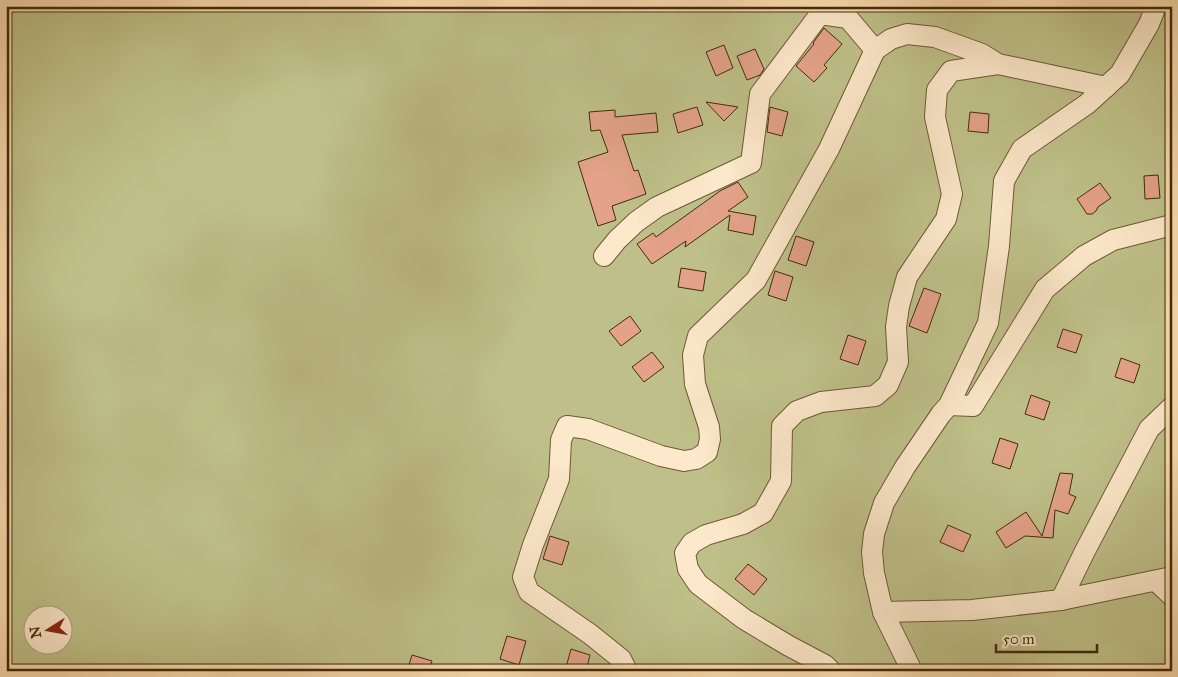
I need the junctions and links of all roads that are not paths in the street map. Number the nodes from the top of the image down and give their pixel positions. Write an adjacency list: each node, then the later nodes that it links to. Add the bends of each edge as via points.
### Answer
1 (1156, 6): 4 (street, via 1120,74)
2 (875, 50): 3 (street, via 891,39 908,34 935,37 982,54); 6 (street, via 848,18 820,14 760,94 751,163 657,207 636,222); 13 (street, via 830,148 756,280 698,336 692,355 695,384 709,427 707,452 696,459 684,461 661,456 588,429 568,426 561,440 559,479 523,577 529,592 590,634 621,659)
3 (998, 64): 4 (street); 14 (street, via 951,72 937,90 936,117 952,194 946,219 907,277 896,327 898,362 888,385 874,396 822,402 797,411 782,426 781,481 763,513 743,524 706,535 692,543 685,553 688,569 698,584 744,619)
4 (1106, 87): 7 (street, via 1022,149 1004,181 988,323)
5 (1172, 225): 7 (street, via 1112,240 1084,256 1045,289 973,406)
6 (604, 256)
7 (949, 404): 12 (street, via 884,503 874,534 874,574)
8 (1172, 408): 11 (street, via 1149,429)
9 (1164, 579): 10 (street); 11 (street)
10 (1172, 596)
11 (1061, 600): 12 (street, via 972,610)
12 (883, 612): 15 (street)
13 (627, 671)
14 (831, 671)
15 (912, 671)

